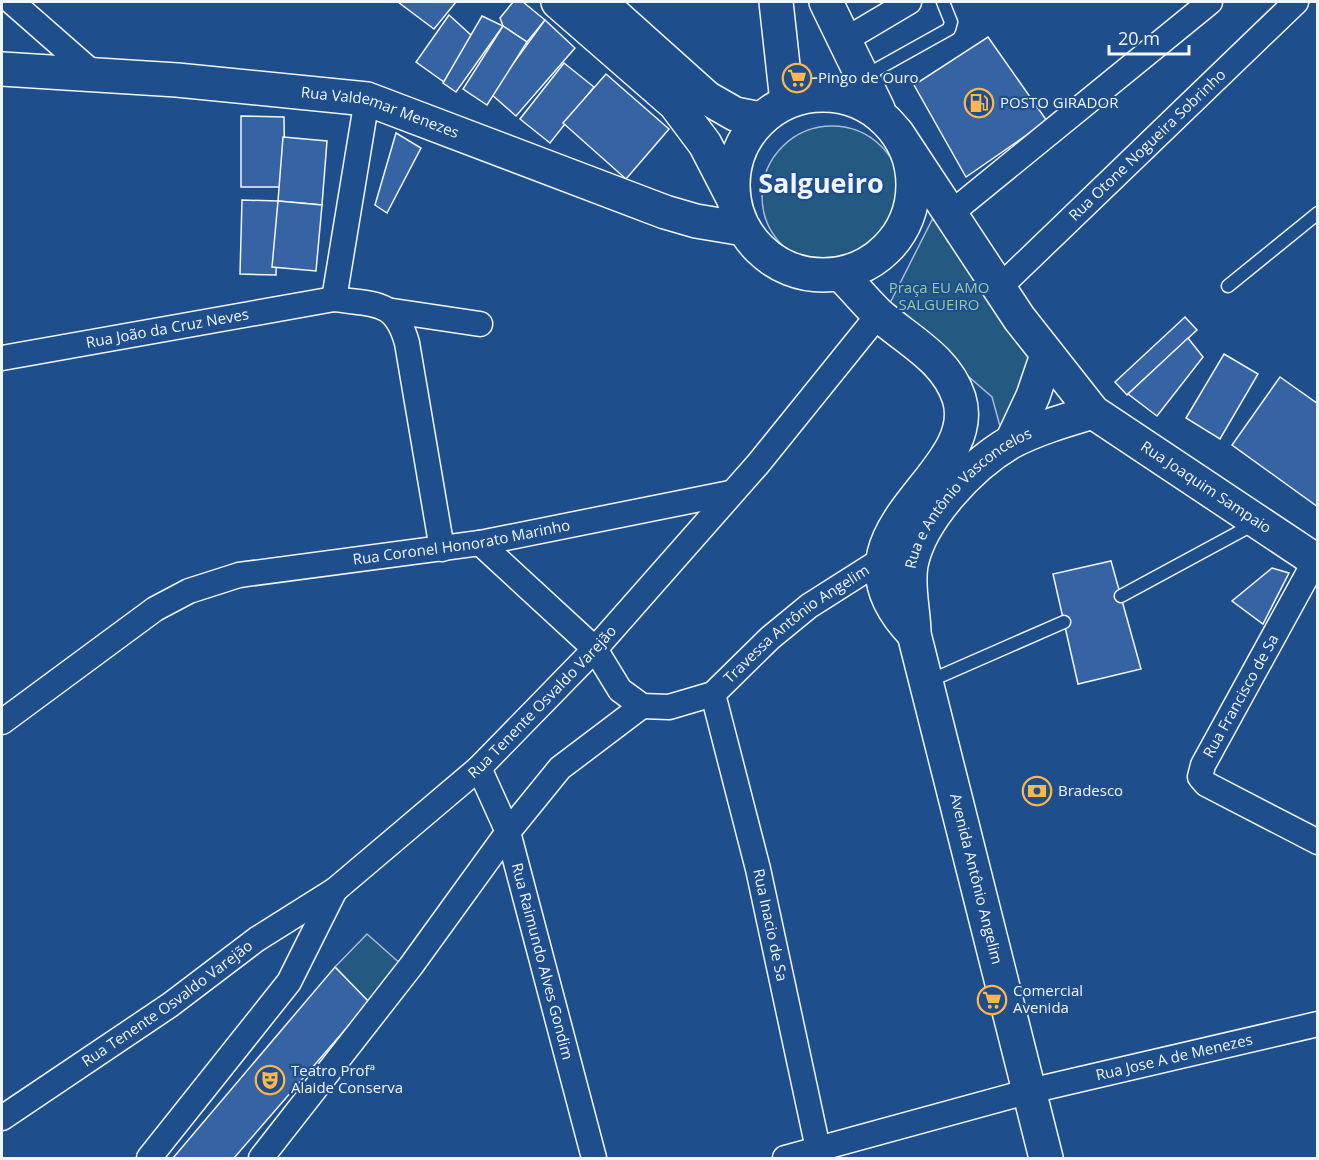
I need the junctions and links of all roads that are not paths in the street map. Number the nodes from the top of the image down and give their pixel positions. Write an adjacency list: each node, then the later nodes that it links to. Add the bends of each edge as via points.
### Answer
1 (12, 2): 12 (street)
2 (558, 2): 18 (main road, via 675,104 705,144)
3 (600, 2): 15 (main road, via 707,98 735,114)
4 (776, 2): 15 (main road)
5 (826, 2): 10 (main road)
6 (909, 2): 10 (street)
7 (943, 2): 13 (lane, via 951,22 949,29)
8 (1210, 2): 19 (street)
9 (1296, 2): 22 (street, Rua Otone Nogueira Sobrinho)
10 (845, 40): 13 (main road)
11 (2, 69): 12 (main road, Rua Valdemar Menezes)
12 (94, 74): 14 (main road, Rua Valdemar Menezes)
13 (863, 77): 16 (main road)
14 (367, 99): 18 (main road, Rua Valdemar Menezes, via 665,212 696,221); 23 (street)
15 (774, 110): 16 (main road, via 817,94 847,98); 18 (main road, via 743,143 734,171)
16 (887, 121): 19 (main road, Rua Joaquim Sampaio); 20 (main road, via 910,160 913,190 907,219 884,251 868,264)
17 (1317, 213): 21 (lane)
18 (739, 214): 20 (main road, via 760,250 783,266 811,275)
19 (950, 214): 22 (main road, Rua Joaquim Sampaio)
20 (841, 274): 24 (main road)
21 (1228, 286)
22 (999, 288): 27 (main road, Rua Joaquim Sampaio)
23 (334, 299): 25 (street, Rua João da Cruz Neves, via 378,306); 28 (street, Rua João da Cruz Neves)
24 (879, 314): 31 (street); 35 (main road, via 941,366 953,384 962,413 960,428 945,457 899,522)
25 (397, 317): 26 (street); 34 (street, via 407,343)
26 (480, 324)
27 (1047, 355): 29 (main road, Rua Joaquim Sampaio); 30 (main road)
28 (2, 358)
29 (1093, 412): 30 (main road, Rua e Antônio Vasconcelos); 32 (main road, Rua Joaquim Sampaio)
30 (1012, 441): 39 (main road, Rua e Antônio Vasconcelos, via 954,490 918,542 911,566)
31 (730, 494): 33 (street, Rua Coronel Honorato Marinho); 40 (street, Rua Tenente Osvaldo Varejão)
32 (1258, 522): 36 (main road, Rua Joaquim Sampaio); 37 (lane)
33 (480, 543): 34 (street, Rua Coronel Honorato Marinho); 40 (street)
34 (442, 549): 44 (street, Rua Coronel Honorato Marinho, via 238,575 189,591 155,609)
35 (883, 559): 39 (main road, via 886,597 895,614); 42 (street, Travessa Antônio Angelim, via 808,606)
36 (1316, 561): 47 (street, Rua Francisco de Sa, via 1203,765 1200,777 1206,784)
37 (1121, 596)
38 (1064, 622): 41 (lane)
39 (914, 634): 41 (main road, Avenida Antônio Angelim)
40 (595, 649): 43 (street, via 620,690); 45 (street, Rua Tenente Osvaldo Varejão)
41 (927, 682): 50 (main road, Avenida Antônio Angelim)
42 (713, 694): 43 (street, via 669,707); 52 (street, Rua Inacio de Sa, via 758,869)
43 (642, 706): 46 (street, via 560,768)
44 (2, 722)
45 (479, 768): 46 (street, Rua Raimundo Alves Gondim); 48 (street, Rua Tenente Osvaldo Varejão)
46 (508, 832): 54 (street, via 411,966); 55 (street, Rua Raimundo Alves Gondim)
47 (1317, 842)
48 (335, 890): 51 (street, Rua Tenente Osvaldo Varejão, via 257,939 170,1005); 53 (street, Rua Tenente Osvaldo Varejão, via 289,982)
49 (1317, 1024): 50 (street, Rua Jose A de Menezes)
50 (1030, 1091): 52 (street, Rua Jose A de Menezes); 57 (main road, Avenida Antônio Angelim)
51 (2, 1118)
52 (819, 1153): 56 (street, Rua Jose A de Menezes)
53 (149, 1158)
54 (261, 1158)
55 (594, 1158)
56 (785, 1158)
57 (1046, 1158)

